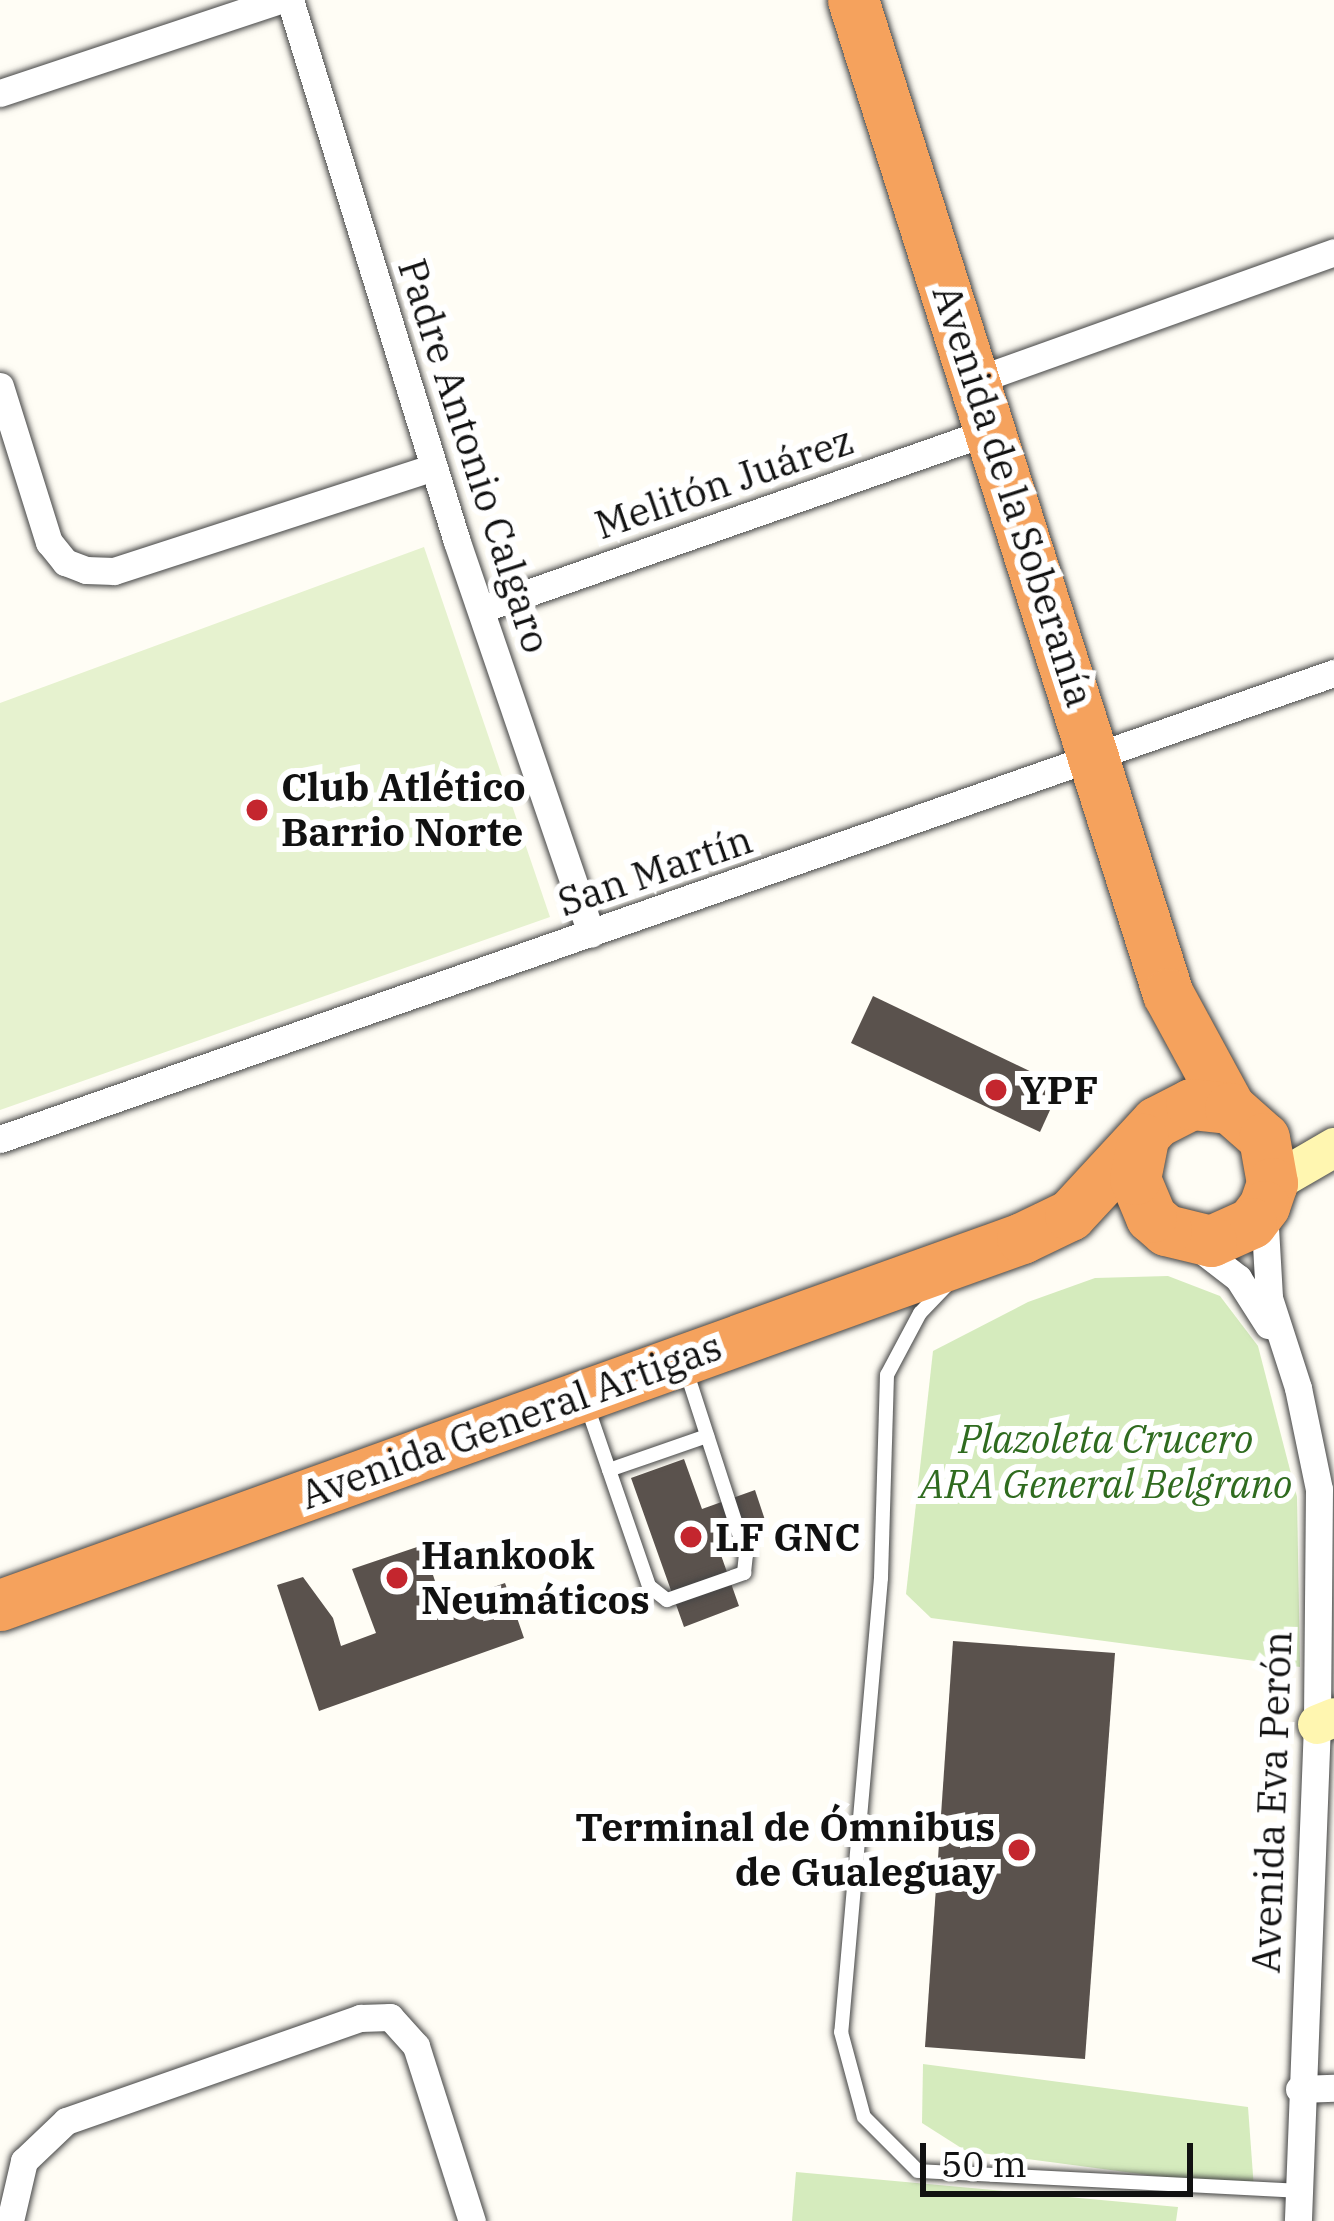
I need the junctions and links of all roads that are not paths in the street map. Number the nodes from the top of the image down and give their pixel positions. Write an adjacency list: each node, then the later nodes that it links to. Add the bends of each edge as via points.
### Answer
1 (280, 0): 4 (street)
2 (290, 0): 9 (street, Padre Antonio Calgaro)
3 (854, 0): 6 (highway, Avenida de la Soberanía)
4 (0, 93)
5 (1334, 252): 6 (street)
6 (977, 380): 8 (highway, Avenida de la Soberanía)
7 (0, 386): 9 (street, via 49,542 65,562 86,570 114,571)
8 (993, 430): 10 (street, Melitón Juárez); 12 (highway, Avenida de la Soberanía)
9 (434, 467): 10 (street, Padre Antonio Calgaro)
10 (482, 609): 13 (street, Padre Antonio Calgaro)
11 (1334, 673): 12 (street, San Martín)
12 (1096, 758): 13 (street, San Martín); 14 (highway, Avenida de la Soberanía)
13 (591, 934): 17 (street, San Martín)
14 (1168, 994): 15 (highway, Avenida de la Soberanía); 16 (highway, Avenida de la Soberanía, via 1169,1066)
15 (1230, 1108): 16 (highway, via 1191,1104); 19 (highway, via 1264,1138)
16 (1150, 1130): 20 (highway, via 1135,1179 1151,1216); 21 (highway, Avenida General Artigas, via 1070,1215)
17 (0, 1139)
18 (1334, 1147): 19 (street)
19 (1268, 1194): 20 (highway, via 1232,1235); 23 (street, Avenida Eva Perón, via 1267,1283)
20 (1177, 1235): 21 (highway, Avenida General Artigas, via 1098,1223); 23 (street, Avenida Eva Perón, via 1238,1278)
21 (999, 1246): 22 (highway, Avenida General Artigas); 31 (lane, via 920,1313 887,1375 881,1578 841,2032 864,2117 918,2171)
22 (682, 1360): 24 (highway, Avenida General Artigas); 25 (lane)
23 (1298, 1388): 28 (street, Avenida Eva Perón, via 1319,1489)
24 (583, 1395): 26 (lane); 27 (highway, Avenida General Artigas)
25 (707, 1436): 26 (lane); 26 (lane, via 747,1565 683,1597 667,1600 649,1586)
26 (609, 1470)
27 (0, 1605)
28 (1325, 1720): 30 (street, Avenida Eva Perón)
29 (1334, 2088): 30 (street)
30 (1299, 2089): 31 (street, Avenida Eva Perón)
31 (1299, 2192): 34 (street, Avenida Eva Perón)
32 (10, 2221): 33 (street, via 24,2161 66,2121 360,2018 390,2017 416,2046)
33 (472, 2221)
34 (1298, 2221)

